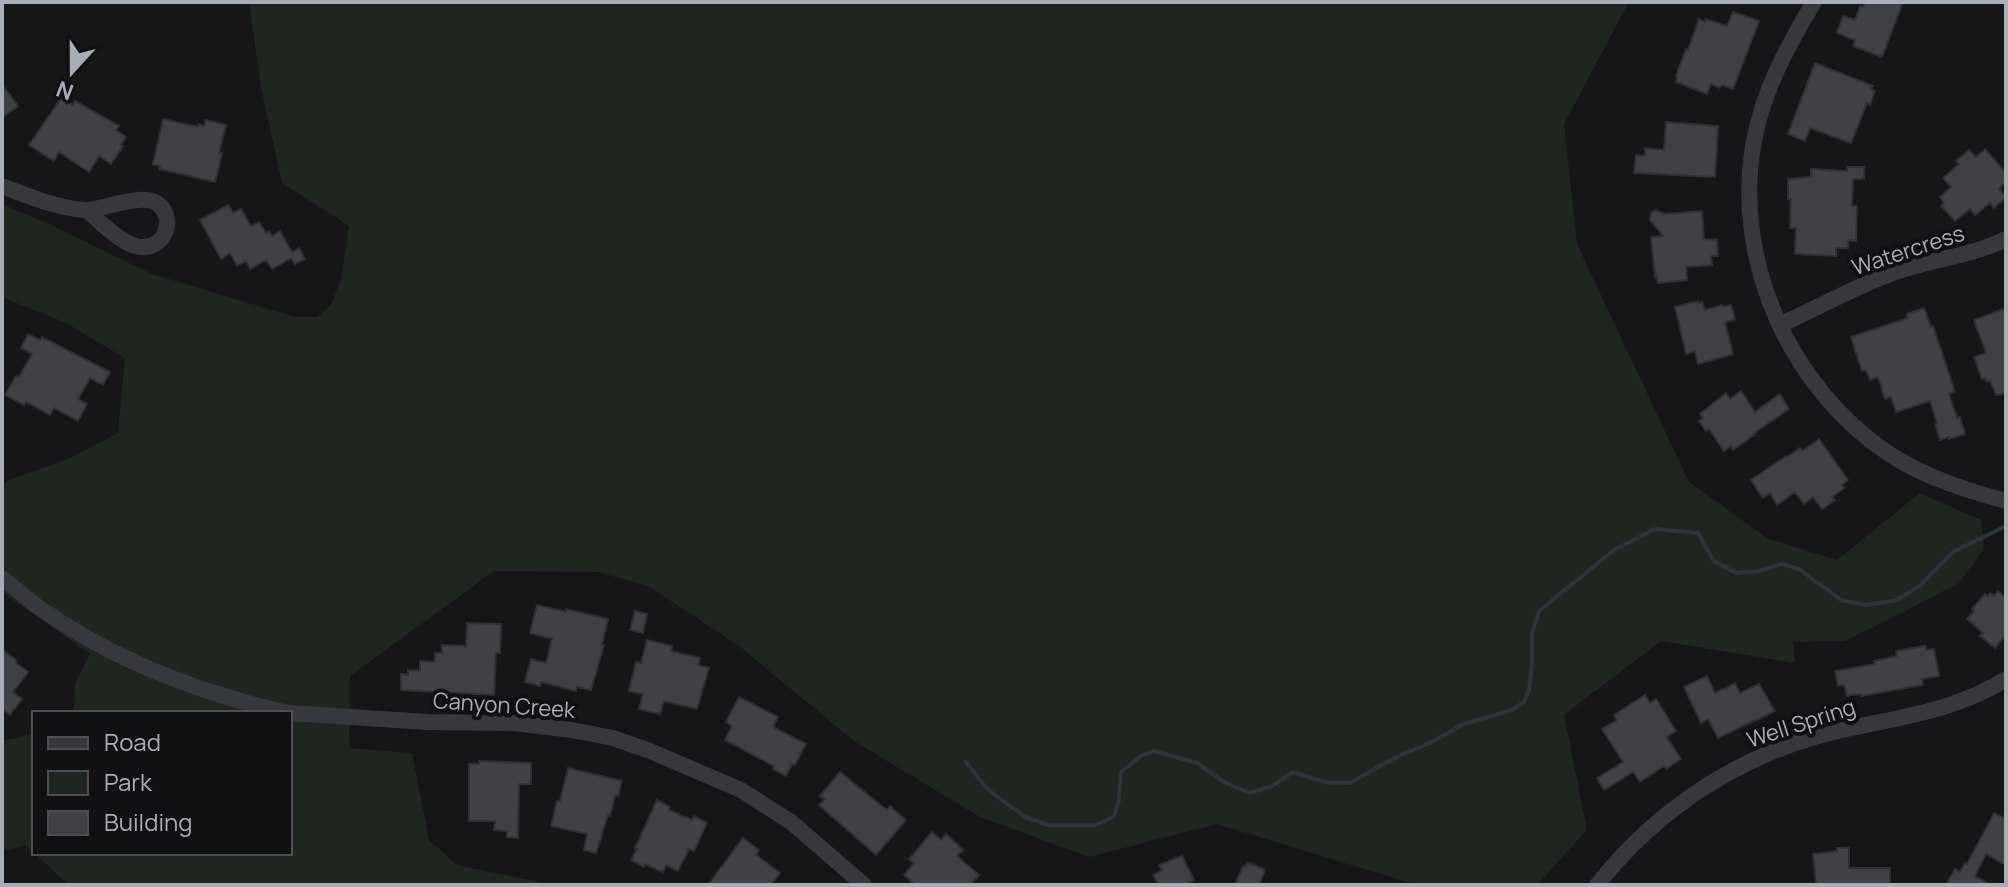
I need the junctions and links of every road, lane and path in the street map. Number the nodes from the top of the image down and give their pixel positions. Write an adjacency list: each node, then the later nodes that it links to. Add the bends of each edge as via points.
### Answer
1 (1814, 2): 5 (street, via 1777,70 1749,173 1755,257)
2 (2, 186): 3 (street)
3 (87, 210): 3 (street, via 135,247 154,245 168,224 160,207 145,199)
4 (2006, 239): 5 (street, Watercress, via 1905,269)
5 (1780, 325): 6 (street, via 1792,351 1829,400 1887,453 1929,476)
6 (2006, 501)
7 (2, 578): 9 (street, Canyon Creek, via 77,633 125,658 227,698)
8 (2006, 679): 12 (street, Well Spring, via 1942,709 1820,736 1736,768 1642,834)
9 (281, 711)
10 (292, 713): 11 (street, Canyon Creek, via 514,723 613,738 741,790 791,822)
11 (864, 885)
12 (1597, 885)

